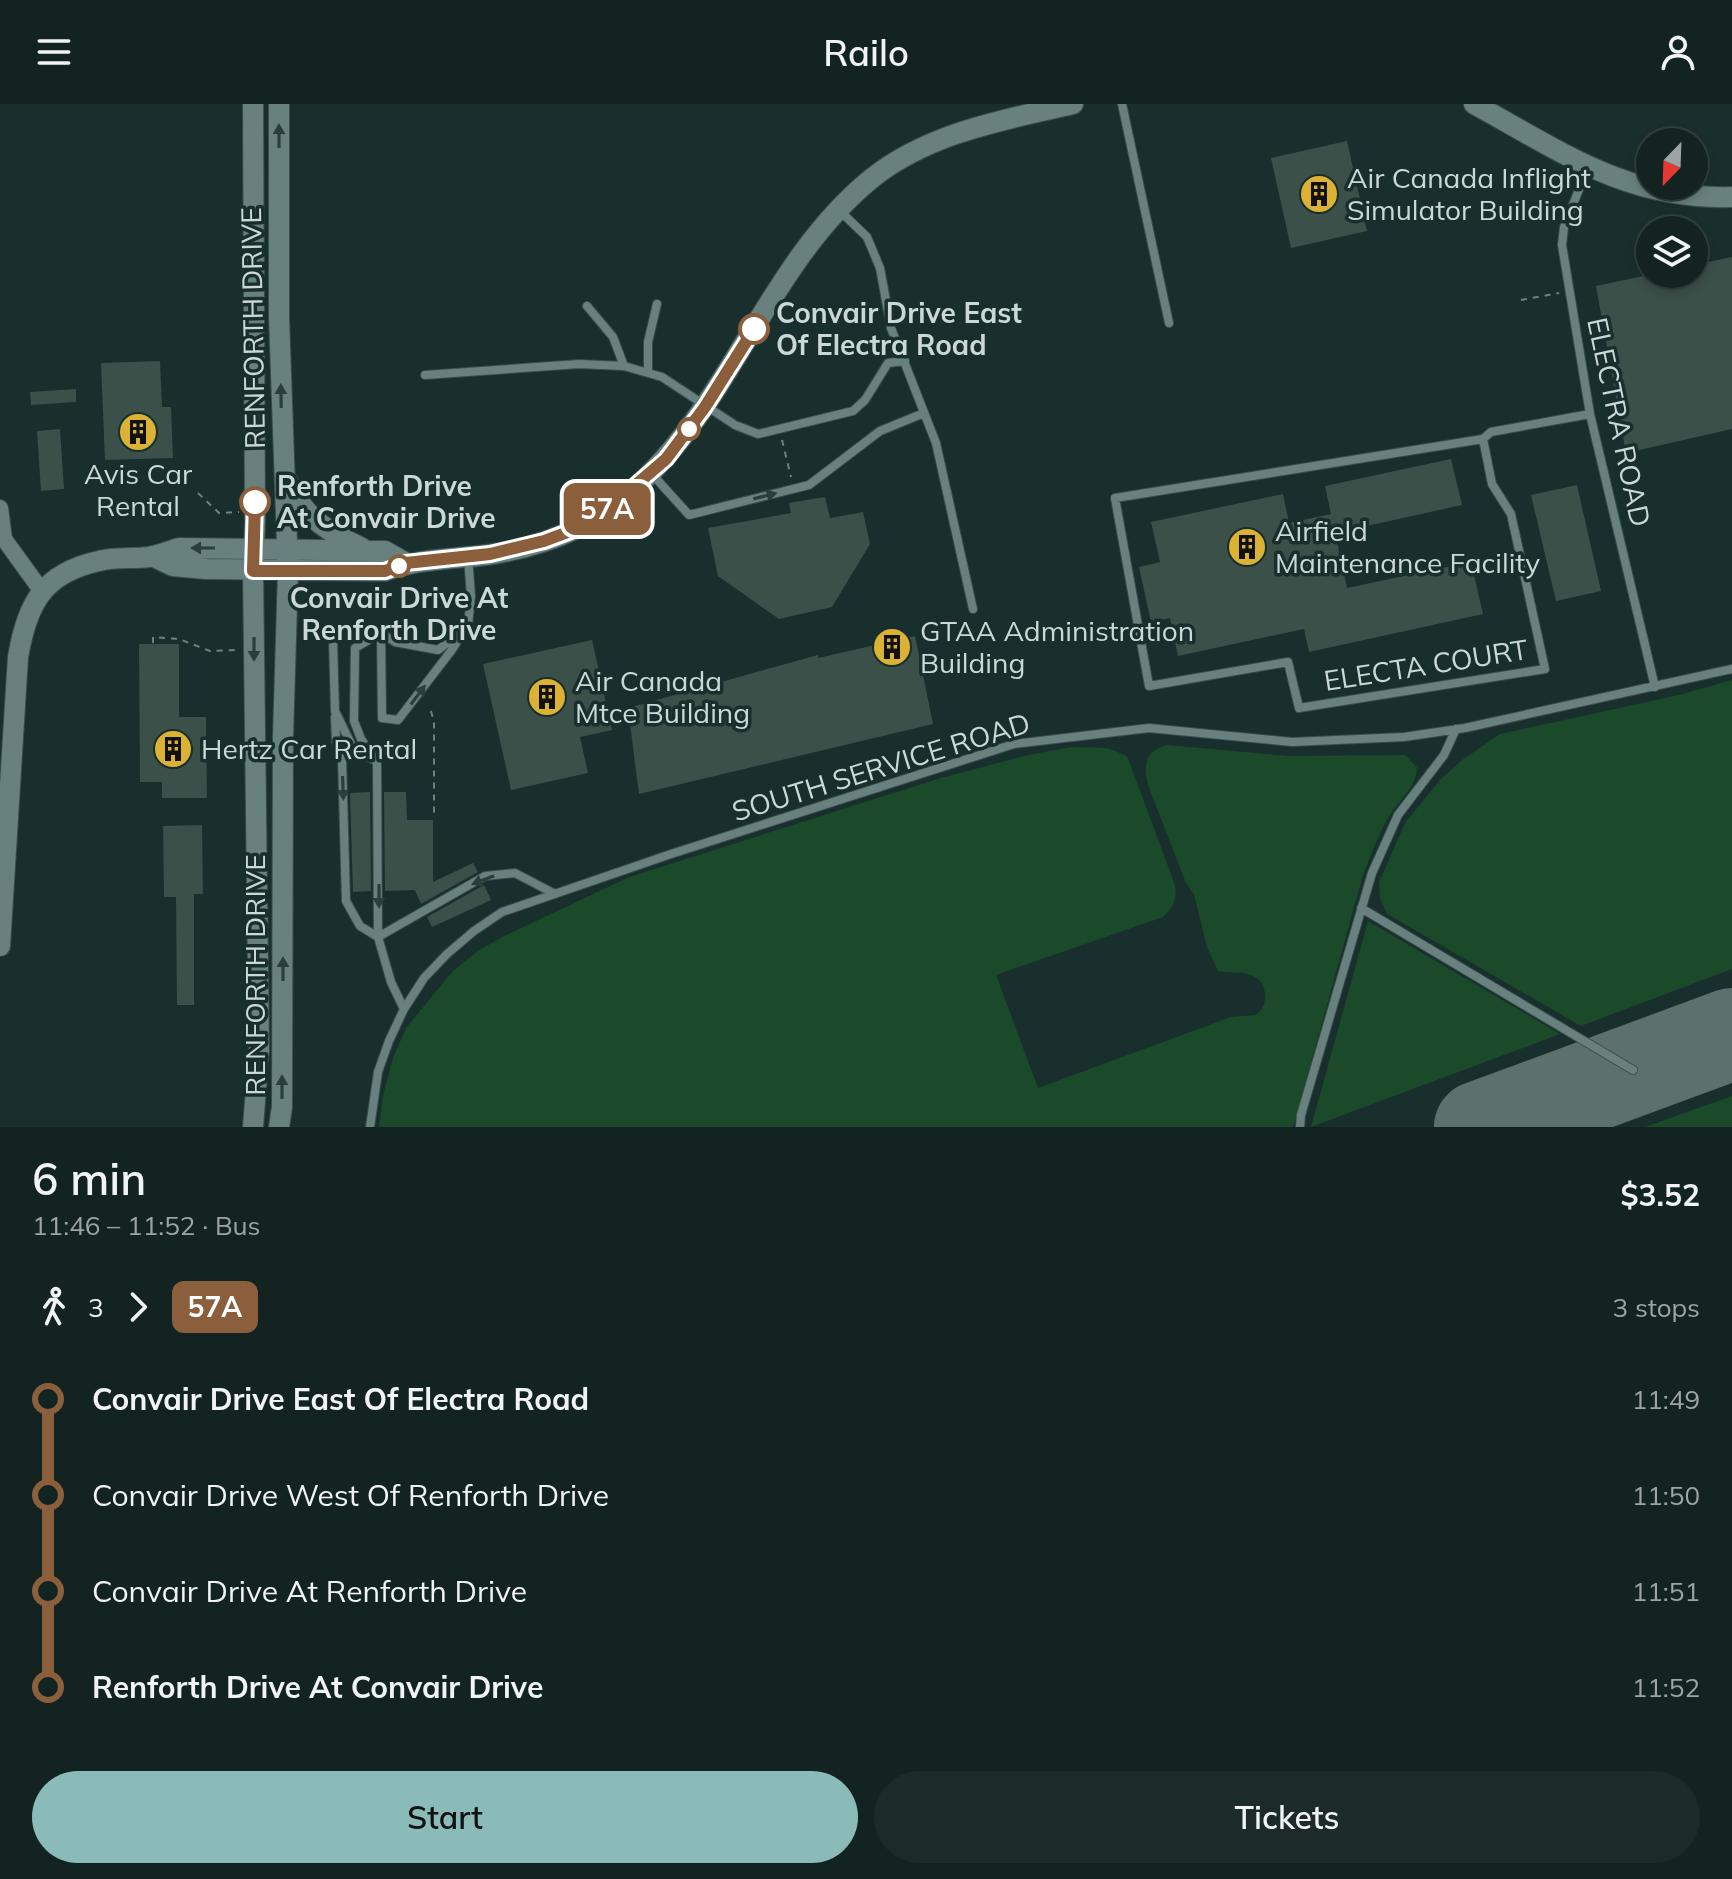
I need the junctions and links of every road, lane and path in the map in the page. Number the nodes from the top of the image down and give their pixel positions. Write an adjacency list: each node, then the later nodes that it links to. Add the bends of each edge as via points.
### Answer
1 (253, 104): 29 (main road, RENFORTH DRIVE)
2 (279, 104): 24 (main road, RENFORTH DRIVE, one-way to 2)
3 (1073, 104): 8 (main road, via 926,146 872,179)
4 (1122, 104): 13 (lane)
5 (1474, 104): 6 (main road)
6 (1588, 167): 7 (main road, via 1659,191); 9 (lane, ELECTRA ROAD, via 1562,237)
7 (1732, 197)
8 (839, 209): 14 (lane, via 867,237); 18 (main road, via 798,261)
9 (1570, 290): 10 (path); 20 (lane, ELECTRA ROAD)
10 (1521, 300)
11 (657, 304): 16 (lane)
12 (587, 306): 15 (lane, via 613,337)
13 (1169, 323)
14 (905, 361): 18 (lane, via 888,363 853,411 770,432 746,431); 19 (lane)
15 (624, 366): 16 (lane); 17 (lane, via 579,364)
16 (648, 372): 18 (lane)
17 (425, 375)
18 (705, 407): 23 (main road)
19 (924, 413): 25 (lane, via 880,431 809,485); 38 (lane, via 936,443)
20 (1590, 414): 21 (lane, via 1491,432); 44 (lane, ELECTRA ROAD)
21 (1483, 439): 21 (lane, ELECTA COURT, via 1492,484 1511,514 1545,669 1299,708 1288,662 1149,686 1115,498)
22 (782, 440): 25 (path)
23 (652, 473): 25 (lane, one-way to 25, via 689,515); 33 (main road, via 576,529)
24 (283, 474): 30 (main road, RENFORTH DRIVE); 31 (main road, via 313,519)
25 (794, 489)
26 (198, 493): 28 (path, via 219,513)
27 (0, 508): 37 (street, via 4,539)
28 (240, 512)
29 (254, 548): 30 (main road); 32 (main road, one-way to 32, via 179,548); 35 (main road, RENFORTH DRIVE)
30 (287, 549): 31 (main road); 36 (main road, RENFORTH DRIVE)
31 (369, 551): 34 (main road, via 385,551)
32 (152, 556): 35 (main road, via 173,566); 37 (main road, via 100,560 73,569)
33 (468, 557): 34 (main road); 39 (lane, via 471,596 468,625)
34 (406, 563): 36 (main road, via 385,571)
35 (253, 571): 36 (main road); 56 (main road, RENFORTH DRIVE, one-way to 56, via 259,1050)
36 (288, 571): 57 (main road, RENFORTH DRIVE, one-way to 36)
37 (41, 590): 53 (main road, via 28,614 18,657)
38 (973, 609)
39 (461, 632): 40 (lane, via 438,650 395,642); 40 (lane, one-way to 39, via 382,718 398,720)
40 (381, 633): 45 (lane, via 337,631); 48 (lane, via 355,648 354,721)
41 (153, 643): 42 (path, via 153,637 172,638 210,651)
42 (240, 650)
43 (1732, 669): 44 (lane, SOUTH SERVICE ROAD)
44 (1655, 687): 47 (lane, SOUTH SERVICE ROAD)
45 (335, 711): 48 (lane, via 354,750); 52 (lane, one-way to 52, via 342,759 346,901 360,926)
46 (431, 711): 49 (path)
47 (1456, 729): 50 (lane, SOUTH SERVICE ROAD, via 1292,742 1149,728 1014,744); 51 (lane, via 1444,755 1398,815)
48 (377, 762): 52 (lane, one-way to 52)
49 (434, 817)
50 (555, 894): 52 (lane, one-way to 52, via 515,873 485,876); 54 (lane, SOUTH SERVICE ROAD, via 502,912 474,931 439,962)
51 (1361, 908): 55 (lane); 59 (lane)
52 (378, 937): 54 (lane)
53 (0, 946)
54 (404, 1009): 58 (lane, SOUTH SERVICE ROAD, via 378,1072)
55 (1633, 1070)
56 (253, 1127)
57 (279, 1127)
58 (370, 1127)
59 (1300, 1127)

